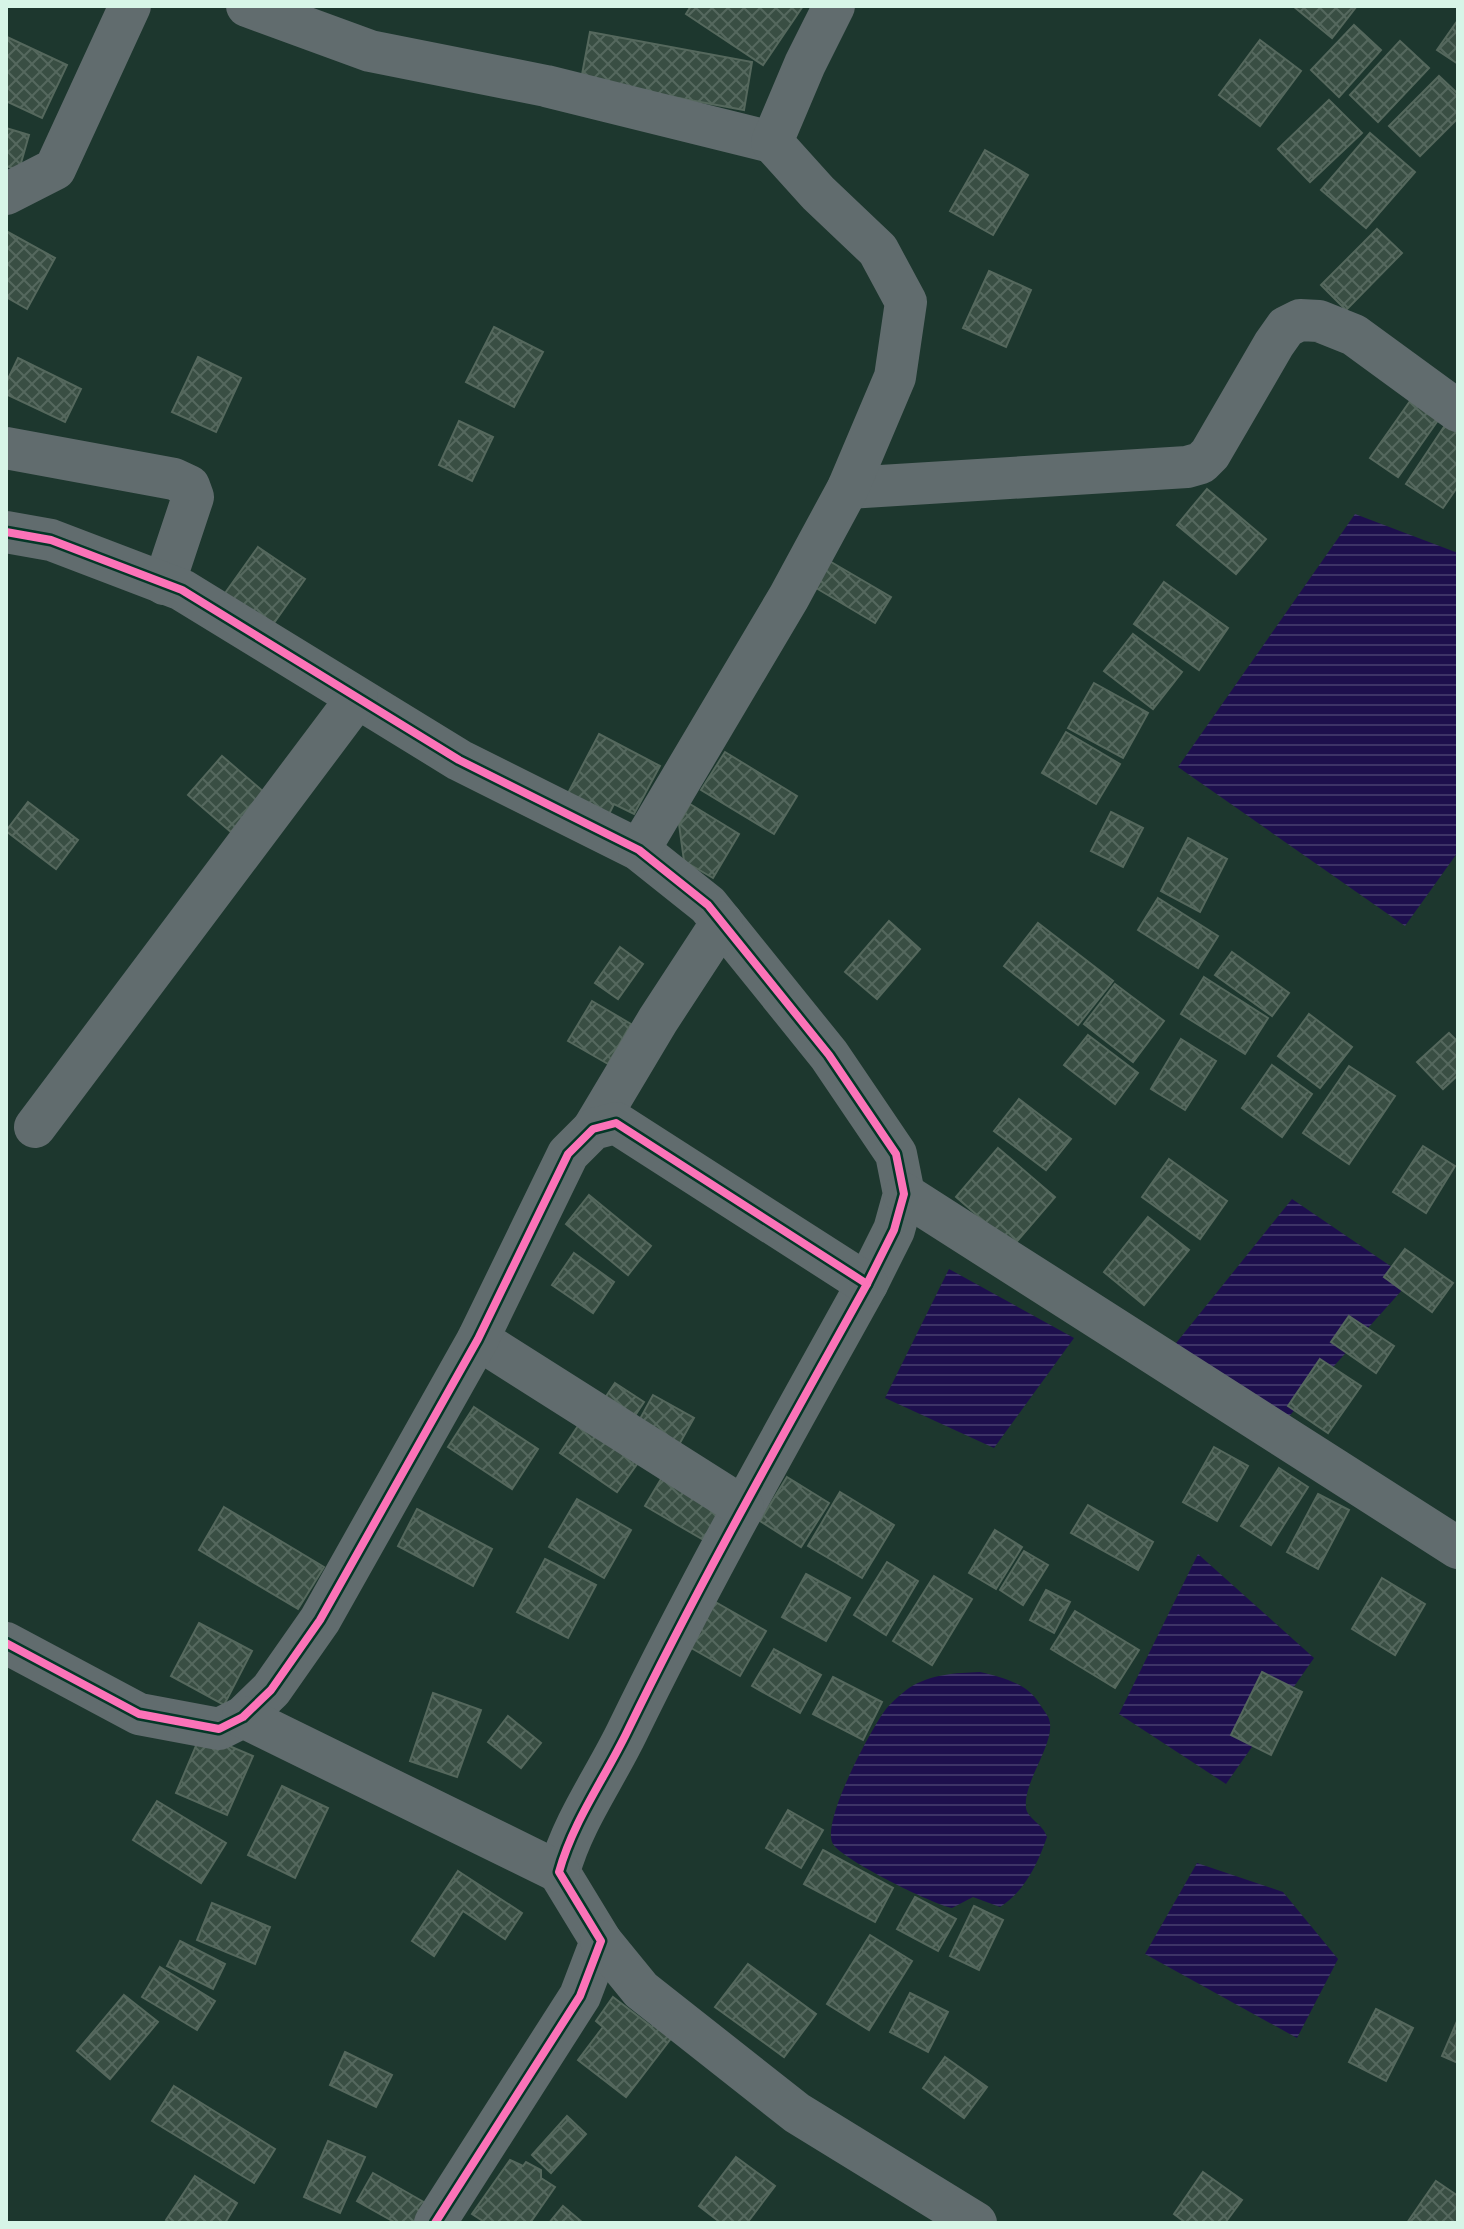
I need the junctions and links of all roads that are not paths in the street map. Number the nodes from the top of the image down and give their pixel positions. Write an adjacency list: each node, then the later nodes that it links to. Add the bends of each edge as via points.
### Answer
1 (130, 6): 6 (street, via 55,169)
2 (247, 6): 4 (street)
3 (834, 6): 5 (street)
4 (348, 23): 5 (street, via 370,51 546,86)
5 (772, 142): 9 (street, via 878,250 906,302 895,377)
6 (6, 194)
7 (1458, 411): 9 (street, via 1354,335 1319,321 1300,320 1286,327 1274,344 1201,463)
8 (6, 448): 11 (street, via 189,486 193,497)
9 (848, 488): 13 (street)
10 (6, 532): 11 (street, via 51,540)
11 (164, 584): 12 (street)
12 (357, 698): 13 (street, via 459,760); 15 (street)
13 (639, 850): 14 (street)
14 (722, 922): 16 (street); 17 (street, via 829,1055 896,1154)
15 (35, 1127)
16 (593, 1129): 18 (street, via 616,1123); 19 (street, via 568,1154)
17 (904, 1194): 18 (street, via 894,1230); 21 (street)
18 (867, 1284): 20 (street)
19 (478, 1339): 20 (street); 23 (street, via 320,1620 271,1690)
20 (743, 1507): 24 (street, via 568,1840)
21 (1458, 1548)
22 (6, 1643): 23 (street, via 139,1714 219,1729)
23 (243, 1717): 24 (street)
24 (559, 1872): 25 (street)
25 (601, 1941): 26 (street, via 580,1996); 27 (street, via 641,1990 797,2113)
26 (435, 2223)
27 (976, 2223)

